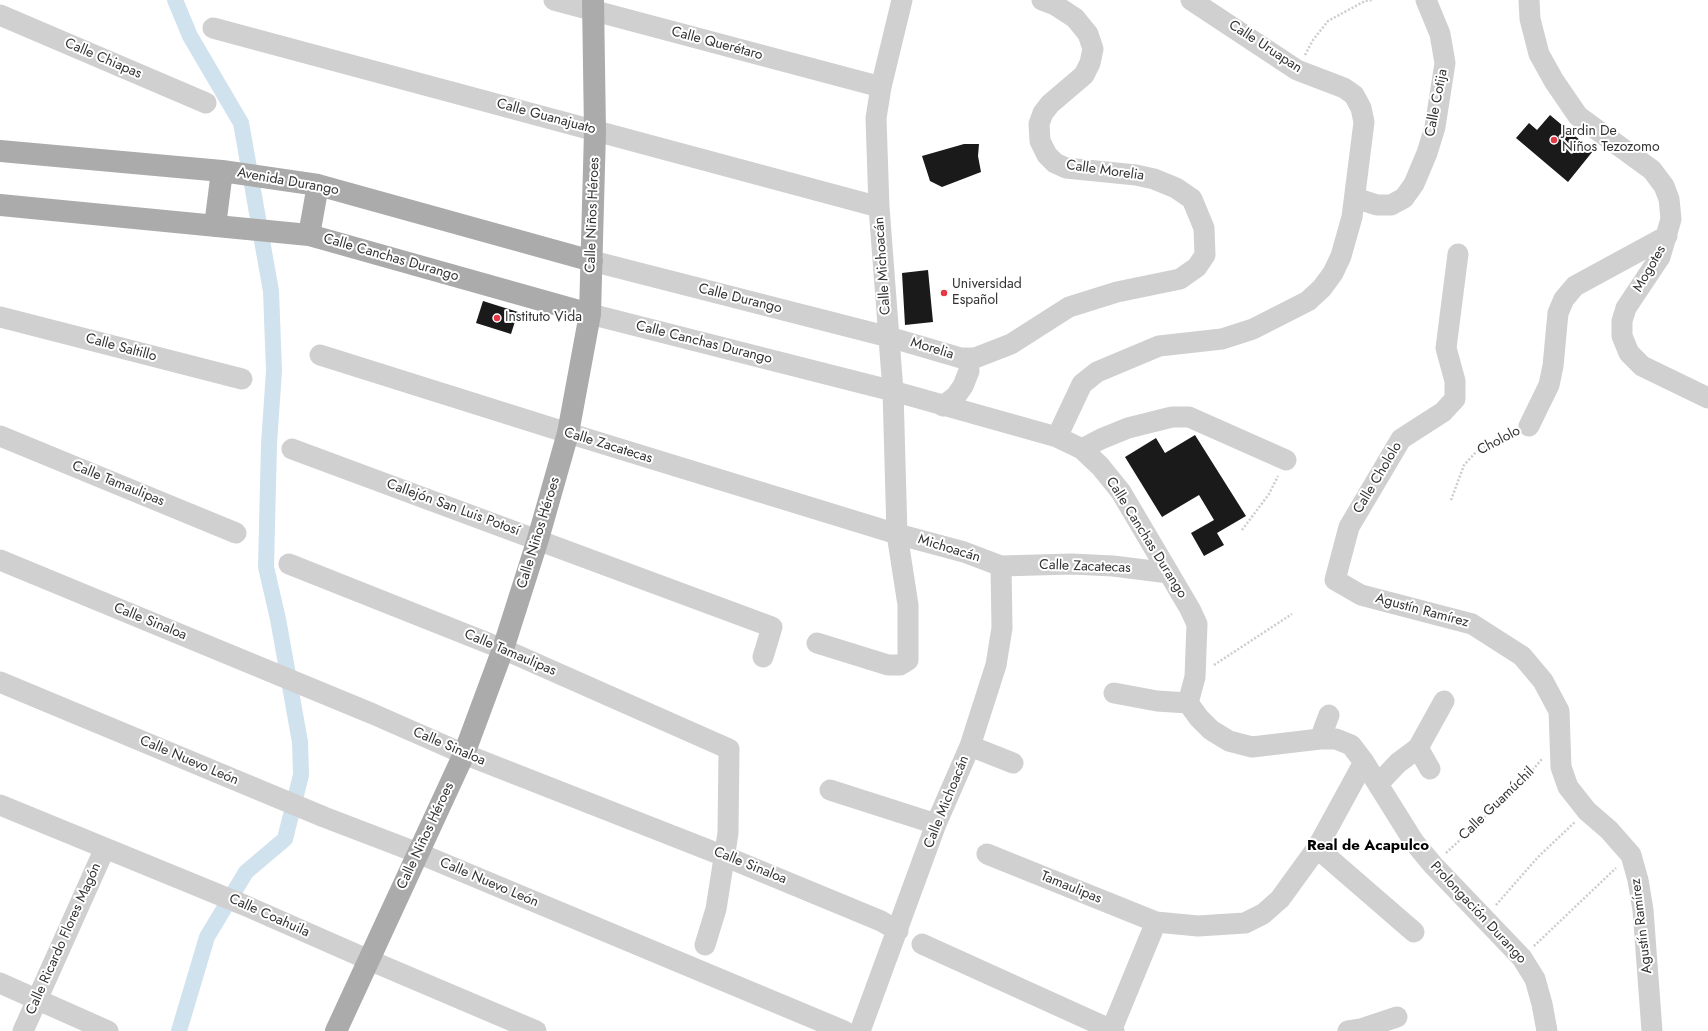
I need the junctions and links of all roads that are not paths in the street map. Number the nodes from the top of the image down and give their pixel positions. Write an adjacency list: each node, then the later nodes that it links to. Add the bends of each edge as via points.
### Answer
1 (554, 0): 7 (street, Calle Querétaro)
2 (902, 0): 10 (street, Calle Michoacán)
3 (1042, 0): 28 (street, Calle Morelia, via 1075,18 1088,34 1093,49 1084,75 1043,113 1039,124 1040,142 1047,155 1055,163 1066,168 1136,175 1176,188 1192,199 1204,228 1205,255 1197,267 1180,279 1116,292 1069,307 1011,344)
4 (1191, 0): 16 (street, Calle Uruapan, via 1297,70 1344,88 1354,95 1361,108 1364,122)
5 (1426, 0): 16 (street, Calle Cotija, via 1440,34 1445,63 1435,127 1427,153 1414,184 1404,198 1391,205 1378,205)
6 (1528, 0): 21 (street, Mogotes, via 1539,54 1578,116 1652,170 1664,186 1669,199 1671,219)
7 (593, 6): 10 (street, Calle Querétaro); 12 (main road, Calle Niños Héroes)
8 (0, 15): 11 (street, Calle Chiapas)
9 (213, 28): 12 (street, Calle Guanajuato)
10 (880, 87): 18 (street, Calle Michoacán, via 876,118)
11 (206, 103)
12 (595, 130): 18 (street, Calle Guanajuato); 23 (main road, Calle Niños Héroes)
13 (0, 151): 14 (main road, Avenida Durango)
14 (222, 171): 15 (main road, Avenida Durango); 19 (main road)
15 (308, 183): 20 (main road); 23 (main road, Avenida Durango)
16 (1355, 198): 36 (street, Calle Uruapan, via 1341,256 1333,273 1308,301 1253,329 1222,339 1159,346 1097,372 1082,384)
17 (0, 205): 19 (main road, Calle Canchas Durango)
18 (879, 207): 26 (street, Calle Michoacán)
19 (215, 226): 20 (main road, Calle Canchas Durango)
20 (302, 234): 24 (main road, Calle Canchas Durango)
21 (1667, 236): 31 (street, Mogotes, via 1660,257 1626,308 1622,321 1622,336 1629,353 1642,366); 33 (street, via 1575,286 1564,299 1558,313 1549,384)
22 (1458, 254): 47 (street, Calle Chololo, via 1446,348 1455,381 1455,398 1443,412 1401,439 1349,526)
23 (592, 261): 24 (main road, Calle Niños Héroes); 26 (street, Calle Durango)
24 (590, 314): 30 (street, Calle Canchas Durango); 34 (main road, Calle Niños Héroes)
25 (0, 316): 29 (street, Calle Saltillo)
26 (889, 337): 28 (street, Morelia, via 961,358); 30 (street, Calle Michoacán)
27 (320, 355): 34 (street, Calle Zacatecas)
28 (972, 358): 32 (street, via 963,386 956,396)
29 (242, 379)
30 (893, 391): 32 (street, Calle Canchas Durango); 41 (street, Calle Michoacán)
31 (1708, 398)
32 (943, 406): 36 (street, Calle Canchas Durango)
33 (1528, 426)
34 (568, 433): 41 (street, Calle Zacatecas); 42 (main road, Calle Niños Héroes)
35 (0, 436): 40 (street, Calle Tamaulipas)
36 (1057, 437): 38 (street, Calle Canchas Durango)
37 (292, 449): 42 (street, Callejón San Luis Potosí)
38 (1082, 449): 39 (street, via 1128,428 1172,416 1189,417); 46 (street, Calle Canchas Durango, via 1121,492)
39 (1286, 460)
40 (236, 533)
41 (897, 534): 45 (street, Michoacán, via 964,552); 48 (street, Calle Michoacán, via 908,605 908,660 900,665 888,665)
42 (538, 539): 49 (main road, Calle Niños Héroes); 50 (street, Callejón San Luis Potosí, via 772,627)
43 (0, 560): 59 (street, Calle Sinaloa)
44 (289, 564): 49 (street, Calle Tamaulipas)
45 (1001, 566): 46 (street, Calle Zacatecas, via 1072,564); 57 (street, Calle Michoacán, via 1002,628 996,665)
46 (1169, 573): 54 (street, Calle Canchas Durango, via 1197,624 1195,677)
47 (1334, 580): 90 (street, Agustín Ramírez, via 1361,595 1472,624 1522,656 1543,681 1559,711 1560,767 1568,787 1587,811 1631,854 1643,910)
48 (817, 643)
49 (503, 649): 59 (main road, Calle Niños Héroes); 71 (street, Calle Tamaulipas, via 729,749 728,833)
50 (763, 657)
51 (0, 682): 69 (street, Calle Nuevo León, via 270,795)
52 (1114, 693): 54 (street, via 1157,701)
53 (1444, 701): 58 (street)
54 (1188, 703): 56 (street, Prolongación Durango, via 1211,730 1229,741 1252,746)
55 (1329, 715): 56 (street)
56 (1320, 739): 60 (street, Prolongación Durango, via 1336,739 1351,745)
57 (970, 746): 61 (street); 66 (street, Calle Michoacán)
58 (1418, 748): 62 (street); 63 (street, via 1398,763)
59 (464, 754): 69 (main road, Calle Niños Héroes); 71 (street, Calle Sinaloa)
60 (1364, 762): 63 (street, Prolongación Durango); 68 (street)
61 (1013, 763)
62 (1430, 769)
63 (1378, 784): 89 (street, Prolongación Durango, via 1414,842 1433,865 1522,958 1535,978)
64 (830, 790): 66 (street)
65 (0, 805): 67 (street, Calle Coahuila)
66 (936, 824): 73 (street, Calle Michoacán)
67 (105, 848): 77 (street, Calle Coahuila); 79 (street, Calle Ricardo Flores Magón)
68 (1317, 848): 72 (street, via 1280,899 1263,914 1245,923 1198,926); 74 (street)
69 (418, 853): 77 (main road, Calle Niños Héroes); 86 (street, Calle Nuevo León)
70 (987, 854): 72 (street, Tamaulipas)
71 (724, 856): 73 (street, Calle Sinaloa, via 881,920); 76 (street, via 716,909)
72 (1156, 922): 88 (street)
73 (898, 931): 87 (street, Calle Michoacán)
74 (1414, 932)
75 (922, 944): 88 (street)
76 (705, 945)
77 (369, 960): 84 (main road, Calle Niños Héroes); 85 (street, Calle Coahuila)
78 (0, 983): 79 (street)
79 (37, 1000): 82 (street, Calle Ricardo Flores Magón); 83 (street)
80 (1397, 1017): 81 (street)
81 (1357, 1030)
82 (23, 1031)
83 (108, 1031)
84 (336, 1031)
85 (536, 1031)
86 (844, 1031)
87 (860, 1031)
88 (1112, 1031)
89 (1547, 1031)
90 (1652, 1031)

